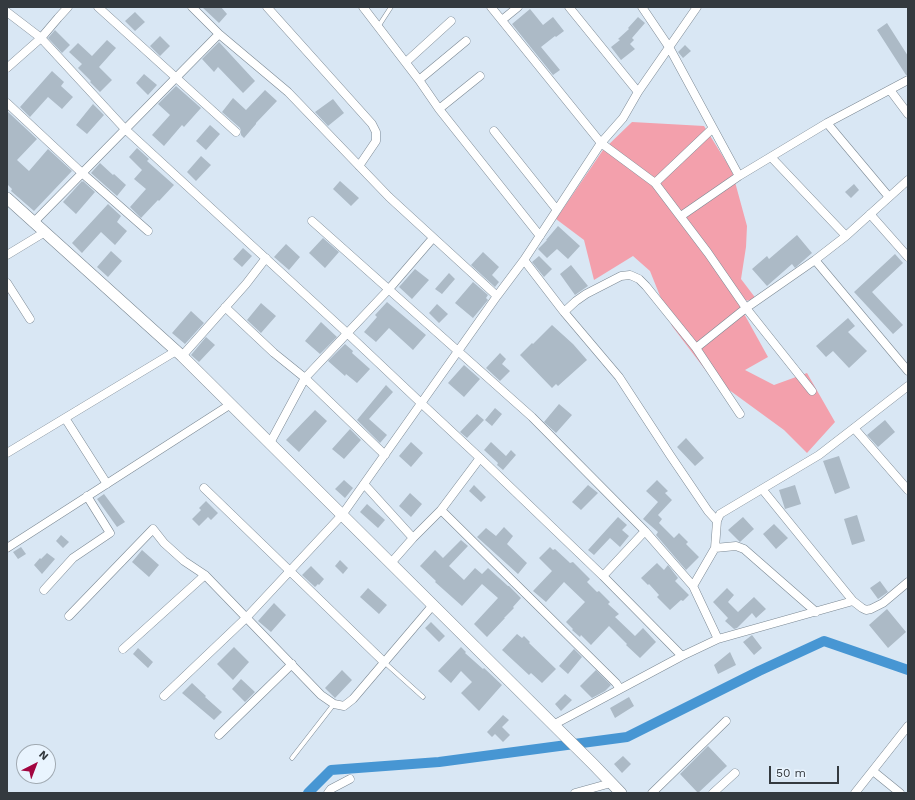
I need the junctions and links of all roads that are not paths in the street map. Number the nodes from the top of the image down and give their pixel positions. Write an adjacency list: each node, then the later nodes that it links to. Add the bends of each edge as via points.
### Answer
1 (68, 7): 17 (street)
2 (98, 7): 23 (street)
3 (192, 7): 16 (street)
4 (267, 7): 38 (street, via 372,124 376,132 376,141)
5 (363, 7): 15 (street)
6 (391, 7): 15 (lane)
7 (492, 7): 13 (street)
8 (518, 7): 13 (street)
9 (570, 7): 27 (street)
10 (642, 7): 19 (street)
11 (697, 7): 19 (street)
12 (7, 12): 17 (street)
13 (502, 20): 36 (street)
14 (451, 21): 20 (street)
15 (378, 27): 20 (street)
16 (219, 34): 23 (street); 38 (street, via 288,92)
17 (41, 38): 21 (street); 33 (street)
18 (466, 41): 24 (street)
19 (669, 46): 27 (street); 32 (street)
20 (406, 62): 24 (street)
21 (7, 68)
22 (480, 76): 29 (street)
23 (176, 78): 33 (street); 35 (street)
24 (419, 80): 29 (street)
25 (908, 80): 26 (street)
26 (890, 90): 30 (street); 31 (street)
27 (638, 92): 36 (street, via 623,118)
28 (7, 103): 39 (street)
29 (439, 109): 52 (street)
30 (908, 114)
31 (827, 123): 37 (street); 43 (street)
32 (713, 128): 40 (street); 42 (street)
33 (126, 129): 39 (street); 57 (street)
34 (494, 131): 45 (street)
35 (236, 132)
36 (602, 143): 42 (street); 45 (street)
37 (771, 157): 40 (street); 53 (street)
38 (359, 166): 54 (street)
39 (82, 173): 49 (street); 50 (street)
40 (739, 176): 47 (street)
41 (908, 180): 43 (street)
42 (655, 183): 47 (street)
43 (889, 197): 46 (street)
44 (7, 198): 49 (street)
45 (557, 210): 52 (street)
46 (870, 214): 53 (street); 56 (street)
47 (680, 216): 64 (street)
48 (312, 220): 61 (street)
49 (34, 222): 51 (street)
50 (148, 231)
51 (45, 232): 55 (street); 70 (street)
52 (540, 236): 58 (street)
53 (846, 236): 59 (street)
54 (433, 238): 61 (street); 62 (street)
55 (7, 255)
56 (908, 257)
57 (266, 258): 63 (street); 67 (street)
58 (524, 260): 62 (street); 65 (street)
59 (815, 260): 64 (street); 71 (street)
60 (7, 282): 66 (street)
61 (389, 289): 67 (street); 69 (street)
62 (497, 296): 69 (street)
63 (225, 307): 70 (street); 72 (street)
64 (746, 308): 68 (street); 74 (street)
65 (564, 312): 68 (street, via 586,294 621,276 630,275 646,286); 92 (street, via 619,377)
66 (30, 319)
67 (347, 333): 72 (street); 76 (street)
68 (696, 348): 77 (street)
69 (458, 351): 76 (street); 93 (street, via 532,417)
70 (179, 353): 75 (street); 78 (street)
71 (908, 371)
72 (305, 378): 80 (street); 82 (street)
73 (908, 386): 79 (street)
74 (812, 391)
75 (230, 404): 80 (street); 84 (street)
76 (421, 404): 82 (street); 83 (street)
77 (740, 414)
78 (65, 418): 81 (street); 84 (street)
79 (854, 428): 87 (street, via 819,455); 88 (street)
80 (270, 443): 91 (street)
81 (7, 453)
82 (385, 455): 85 (street)
83 (480, 458): 90 (street); 100 (street)
84 (106, 484): 89 (street)
85 (364, 484): 91 (street); 94 (street)
86 (204, 488): 98 (street)
87 (762, 489): 92 (street, via 720,514); 104 (street)
88 (908, 490)
89 (87, 496): 95 (street); 103 (street, via 110,533 73,558)
90 (441, 510): 94 (street); 114 (street)
91 (342, 515): 97 (street); 98 (street)
92 (717, 521): 96 (street)
93 (645, 531): 100 (street); 102 (street)
94 (412, 538): 97 (street)
95 (7, 548)
96 (715, 548): 102 (street); 106 (street, via 736,546 744,549)
97 (390, 563): 105 (street)
98 (290, 571): 108 (street); 112 (street)
99 (205, 575): 107 (street, via 164,543 153,528); 108 (street); 110 (street)
100 (603, 576): 111 (street)
101 (908, 582): 104 (street, via 883,603 871,609 866,610)
102 (693, 586): 109 (street)
103 (44, 590)
104 (853, 601): 106 (street)
105 (433, 605): 112 (street); 120 (street)
106 (816, 612): 109 (street)
107 (69, 616)
108 (246, 618): 113 (street); 115 (street)
109 (718, 638): 111 (street)
110 (123, 649)
111 (682, 656): 114 (street)
112 (384, 662): 116 (lane); 117 (street, via 353,699 344,706)
113 (292, 664): 117 (street, via 321,695); 121 (street)
114 (620, 689): 120 (street)
115 (164, 696)
116 (423, 697)
117 (334, 704): 122 (lane)
118 (726, 720): 130 (street)
119 (908, 726): 123 (street)
120 (555, 727): 126 (street)
121 (219, 734)
122 (292, 758)
123 (872, 771): 132 (street); 133 (street)
124 (735, 773): 131 (street)
125 (350, 779): 127 (street)
126 (611, 783): 128 (street); 129 (street)
127 (328, 793)
128 (575, 793)
129 (621, 793)
130 (652, 793)
131 (714, 793)
132 (855, 793)
133 (900, 793)

